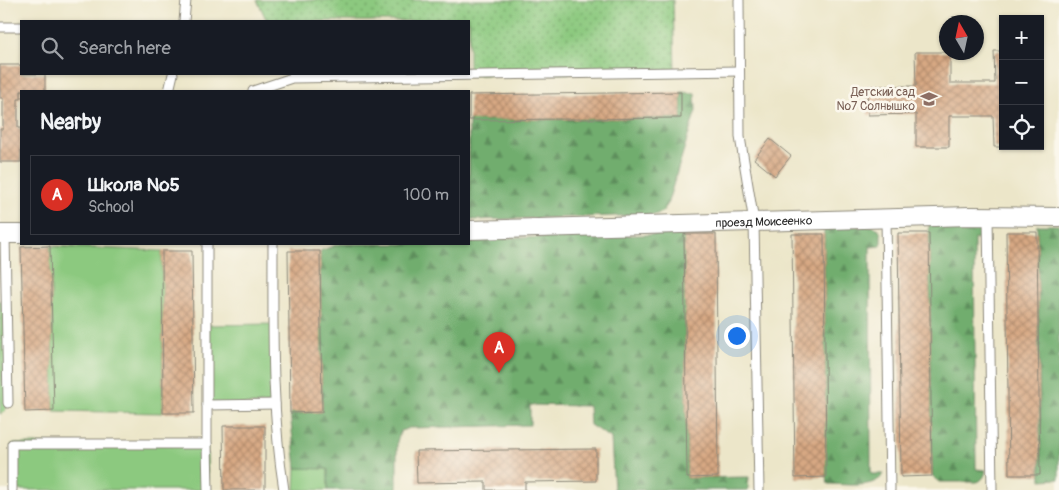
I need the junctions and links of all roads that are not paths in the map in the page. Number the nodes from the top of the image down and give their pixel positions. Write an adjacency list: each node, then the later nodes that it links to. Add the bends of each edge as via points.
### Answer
1 (186, 0): 3 (lane)
2 (739, 0): 6 (lane)
3 (184, 20)
4 (0, 27): 5 (lane)
5 (20, 27)
6 (739, 71): 9 (lane, via 292,78); 13 (lane, via 740,137)
7 (173, 75): 8 (lane)
8 (169, 90)
9 (255, 90)
10 (988, 216): 11 (street, проезд Моисеенко); 12 (street, проезд Моисеенко); 27 (lane)
11 (1059, 217)
12 (886, 218): 13 (street, проезд Моисеенко); 26 (lane)
13 (754, 222): 14 (street, проезд Моисеенко); 25 (lane)
14 (470, 230)
15 (9, 234): 18 (lane)
16 (207, 245): 20 (lane)
17 (273, 245): 19 (lane)
18 (8, 403)
19 (275, 404): 20 (lane); 24 (lane)
20 (207, 405): 21 (lane)
21 (207, 444): 22 (lane, via 12,444); 23 (lane)
22 (12, 490)
23 (208, 490)
24 (284, 490)
25 (759, 490)
26 (890, 490)
27 (992, 490)

